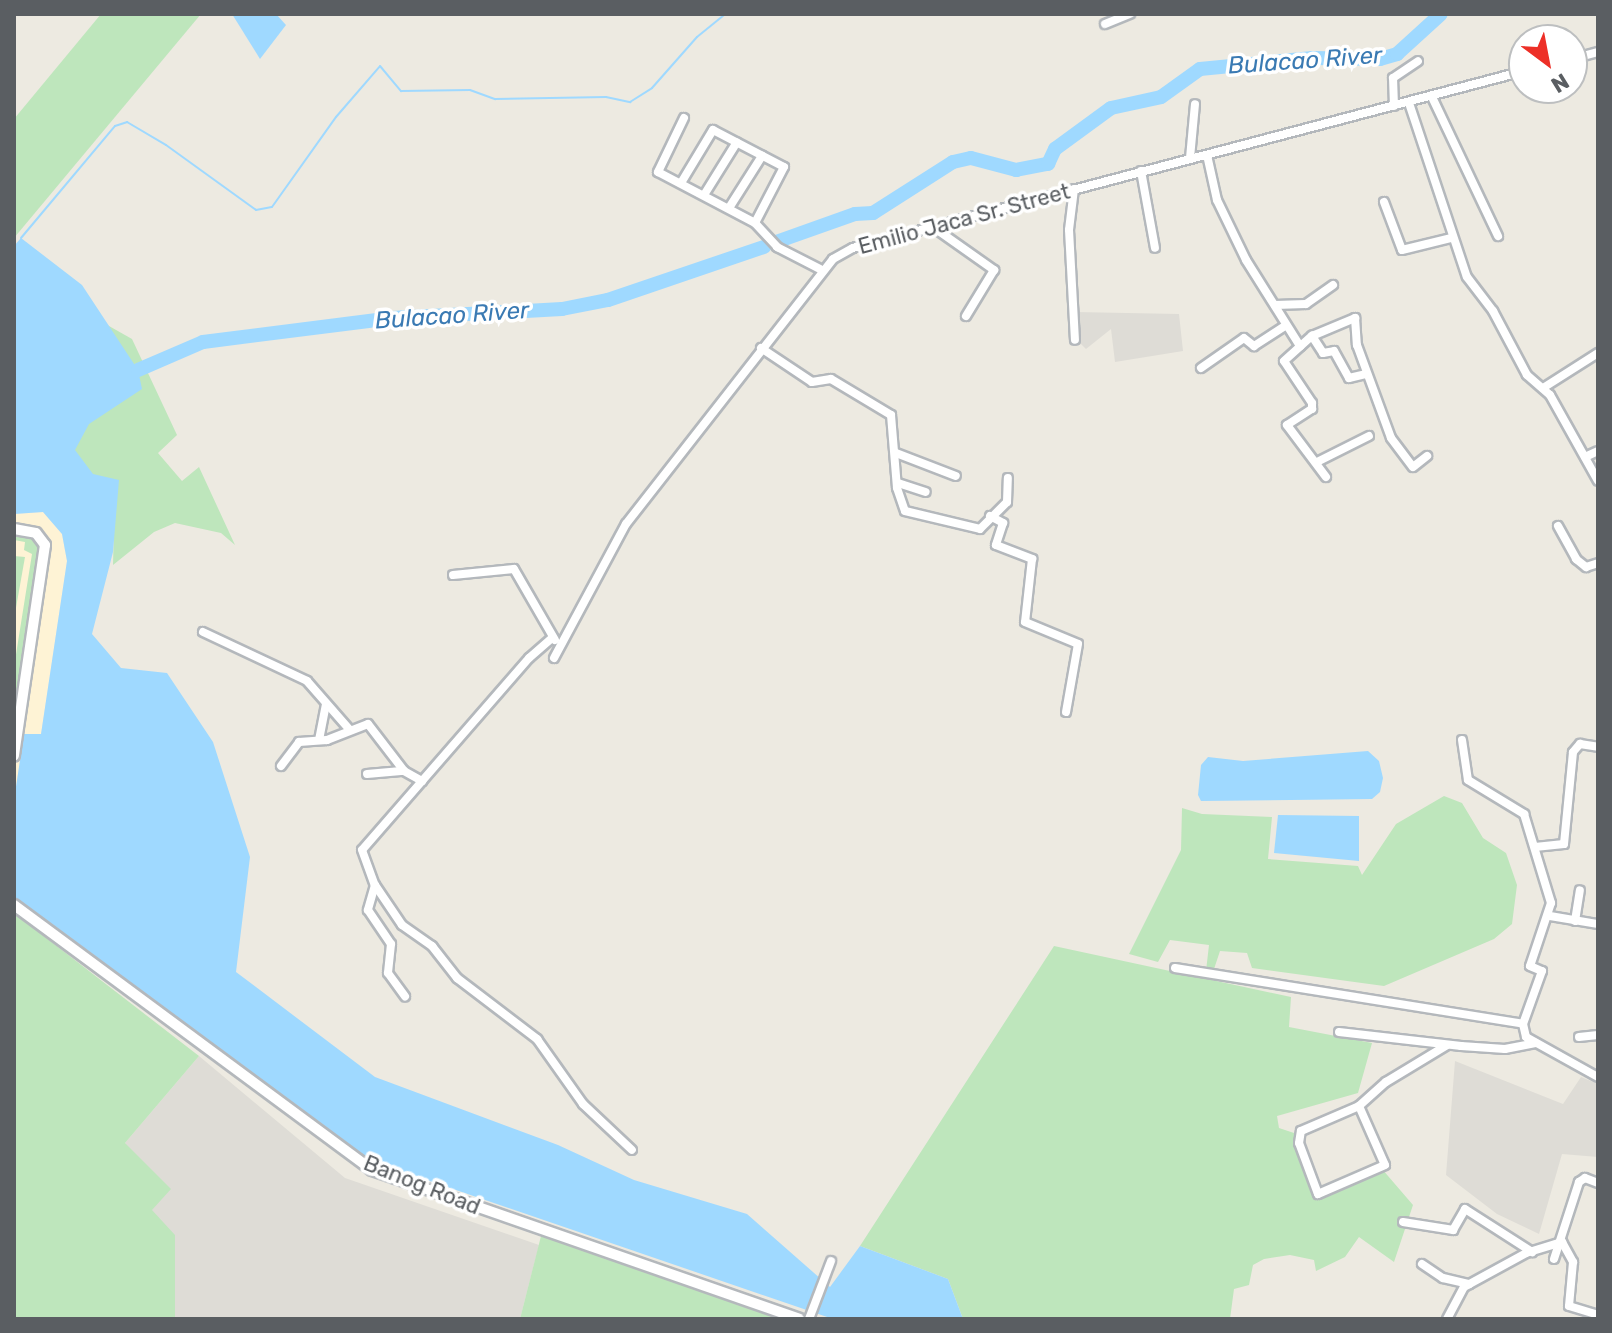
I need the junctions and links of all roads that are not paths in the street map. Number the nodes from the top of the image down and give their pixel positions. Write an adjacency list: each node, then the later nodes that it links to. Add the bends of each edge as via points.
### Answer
1 (1130, 14): 2 (street)
2 (1105, 24)
3 (1418, 61): 8 (street, via 1393,78)
4 (1508, 76): 5 (street, Emilio Jaca Sr. Street)
5 (1432, 97): 6 (street, Emilio Jaca Sr. Street); 22 (street)
6 (1409, 103): 8 (street, Emilio Jaca Sr. Street); 23 (street)
7 (1195, 104): 13 (street)
8 (1394, 106): 11 (street, Emilio Jaca Sr. Street)
9 (684, 118): 15 (street, via 657,169)
10 (737, 142): 12 (street); 15 (street, via 713,130); 17 (street)
11 (1207, 155): 13 (street, Emilio Jaca Sr. Street); 27 (street, via 1217,200)
12 (762, 156): 19 (street); 20 (street, via 785,169)
13 (1190, 158): 14 (street, Emilio Jaca Sr. Street)
14 (1141, 171): 16 (street, Emilio Jaca Sr. Street); 24 (street)
15 (681, 183): 17 (street)
16 (1074, 189): 21 (street, Emilio Jaca Sr. Street); 31 (street, via 1069,230)
17 (704, 195): 19 (street)
18 (1384, 202): 23 (street, via 1402,250)
19 (729, 208): 20 (street)
20 (755, 223): 25 (street, via 777,247)
21 (933, 227): 25 (street, Emilio Jaca Sr. Street, via 853,248); 28 (street, via 994,270)
22 (1498, 236)
23 (1451, 238): 37 (street, via 1470,283 1493,311 1527,375)
24 (1155, 248)
25 (820, 269): 33 (street, Emilio Jaca Sr. Street)
26 (1333, 285): 27 (street, via 1306,304)
27 (1275, 305): 29 (street)
28 (966, 316)
29 (1286, 325): 32 (street); 35 (street, via 1254,346 1244,338)
30 (1312, 336): 32 (street); 36 (street, via 1323,353 1334,351 1349,378); 36 (street, via 1355,318)
31 (1075, 340)
32 (1300, 346): 43 (street, via 1284,361 1312,409 1287,425)
33 (761, 348): 40 (street, via 812,382 831,379 888,412); 56 (street, Emilio Jaca Sr. Street, via 626,524)
34 (1598, 353): 37 (street)
35 (1201, 368)
36 (1367, 374): 41 (street, via 1391,438 1408,465)
37 (1543, 388): 42 (street)
38 (1369, 436): 43 (street)
39 (1598, 451): 42 (street)
40 (896, 453): 44 (street); 48 (street)
41 (1427, 456)
42 (1585, 457): 47 (street)
43 (1317, 462): 45 (street)
44 (956, 476)
45 (1326, 477)
46 (1008, 478): 50 (street, via 1007,502)
47 (1598, 481)
48 (898, 483): 49 (street); 50 (street, via 902,508 910,513 977,529)
49 (926, 492)
50 (990, 516): 59 (street, via 1003,523 996,545 1032,559 1023,620 1078,644)
51 (1558, 526): 53 (street, via 1576,559 1586,567)
52 (14, 529): 64 (street, via 36,533 45,545)
53 (1598, 563)
54 (453, 575): 56 (street, via 514,569)
55 (203, 632): 58 (street, via 262,663 294,673 313,685)
56 (556, 640): 57 (street, Emilio Jaca Sr. Street); 68 (street)
57 (554, 658)
58 (326, 704): 60 (street); 61 (street)
59 (1066, 712)
60 (349, 729): 61 (street); 66 (street, via 368,724)
61 (319, 740): 65 (street, via 299,742)
62 (1462, 740): 69 (street, via 1468,780 1520,808)
63 (1598, 747): 69 (street, via 1580,744 1573,752 1564,844)
64 (14, 756)
65 (281, 766)
66 (404, 771): 67 (street); 68 (street)
67 (367, 774)
68 (422, 781): 70 (street, via 363,844)
69 (1535, 847): 73 (street)
70 (375, 885): 77 (street, via 368,910 391,944 388,973); 86 (street, via 402,925 432,946 457,978 537,1039 583,1104)
71 (1580, 890): 74 (street)
72 (14, 905): 97 (street, Banog Road, via 372,1170)
73 (1550, 916): 74 (street); 78 (street, via 1530,966 1542,971)
74 (1575, 921): 75 (street)
75 (1598, 924)
76 (1175, 968): 78 (street)
77 (405, 996)
78 (1523, 1024): 82 (street, via 1526,1037)
79 (1339, 1032): 83 (street)
80 (1598, 1035): 81 (street)
81 (1579, 1037)
82 (1536, 1043): 83 (street, via 1505,1049); 84 (street)
83 (1447, 1045): 85 (street, via 1386,1082)
84 (1598, 1077)
85 (1359, 1106): 85 (street, via 1299,1134 1318,1194 1385,1165)
86 (632, 1150)
87 (1598, 1183): 89 (street, via 1585,1178 1579,1182)
88 (1403, 1222): 90 (street, via 1453,1230 1465,1209)
89 (1562, 1242): 90 (street); 91 (street); 95 (street, via 1573,1262 1569,1306)
90 (1532, 1252): 94 (street)
91 (1554, 1259)
92 (831, 1261): 96 (street)
93 (1422, 1264): 94 (street, via 1443,1278)
94 (1470, 1284): 98 (street)
95 (1598, 1315)
96 (811, 1316)
97 (799, 1319)
98 (1447, 1319)

